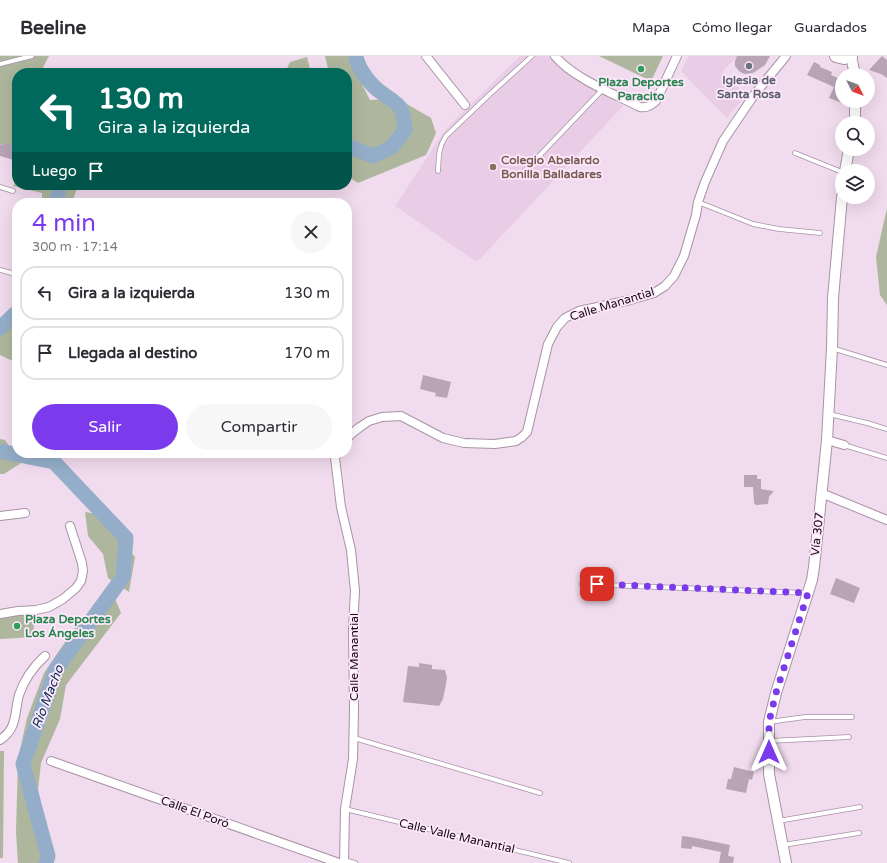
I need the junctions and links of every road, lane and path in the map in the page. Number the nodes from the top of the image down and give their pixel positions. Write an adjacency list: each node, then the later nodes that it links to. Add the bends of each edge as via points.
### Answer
1 (32, 56): 9 (lane)
2 (426, 56): 12 (street)
3 (532, 56): 15 (lane, via 446,136 439,150)
4 (555, 56): 11 (street, via 567,68)
5 (677, 56): 11 (street, via 656,101 645,108)
6 (786, 56): 19 (street, Calle Manantial, via 754,95 726,137)
7 (836, 56): 8 (main road)
8 (851, 56): 10 (street)
9 (0, 64)
10 (854, 68)
11 (603, 89): 16 (lane)
12 (465, 105)
13 (795, 153): 14 (lane)
14 (835, 169)
15 (438, 172)
16 (521, 175)
17 (0, 187): 18 (lane)
18 (13, 191)
19 (698, 202): 21 (lane, via 753,224); 28 (street, Calle Manantial, via 684,256 674,276 665,286 654,293 630,300 579,311 565,318 557,327 548,344 527,432 522,437 516,441 495,444 464,443 443,438 401,416 369,421)
20 (841, 204): 24 (street, Vía 307, via 833,298)
21 (820, 233)
22 (0, 270): 23 (lane)
23 (12, 273)
24 (832, 348): 25 (lane); 26 (street, Vía 307)
25 (887, 365)
26 (829, 414): 27 (lane); 29 (street, Vía 307)
27 (887, 429)
28 (352, 433)
29 (827, 440): 30 (street); 33 (street, Vía 307)
30 (844, 445): 32 (lane)
31 (334, 458): 45 (street, Calle Manantial, via 341,507 351,550 355,591)
32 (887, 458)
33 (821, 493): 36 (street); 39 (street, Vía 307, via 814,567)
34 (25, 513): 35 (street)
35 (0, 516)
36 (887, 520)
37 (70, 526): 40 (street, via 83,571 76,588 49,607)
38 (582, 584): 39 (lane)
39 (808, 593): 43 (street, Vía 307)
40 (0, 614)
41 (45, 656): 46 (street, via 30,673 19,696 14,722 9,733)
42 (852, 717): 43 (lane, via 805,717)
43 (769, 722): 47 (street, Vía 307)
44 (849, 737): 47 (lane)
45 (353, 738): 49 (lane); 51 (street, Calle Manantial, via 353,759)
46 (0, 740)
47 (769, 741): 52 (street, Vía 307, via 769,774)
48 (51, 761): 55 (street, Calle El Poró)
49 (540, 794)
50 (860, 806): 52 (lane)
51 (345, 809): 55 (street, Calle Manantial); 57 (lane, Calle Valle Manantial)
52 (778, 821): 54 (street, Vía 307)
53 (859, 833): 54 (lane)
54 (783, 845): 58 (street, Vía 307)
55 (342, 862): 56 (lane)
56 (355, 863)
57 (569, 863)
58 (786, 863)

